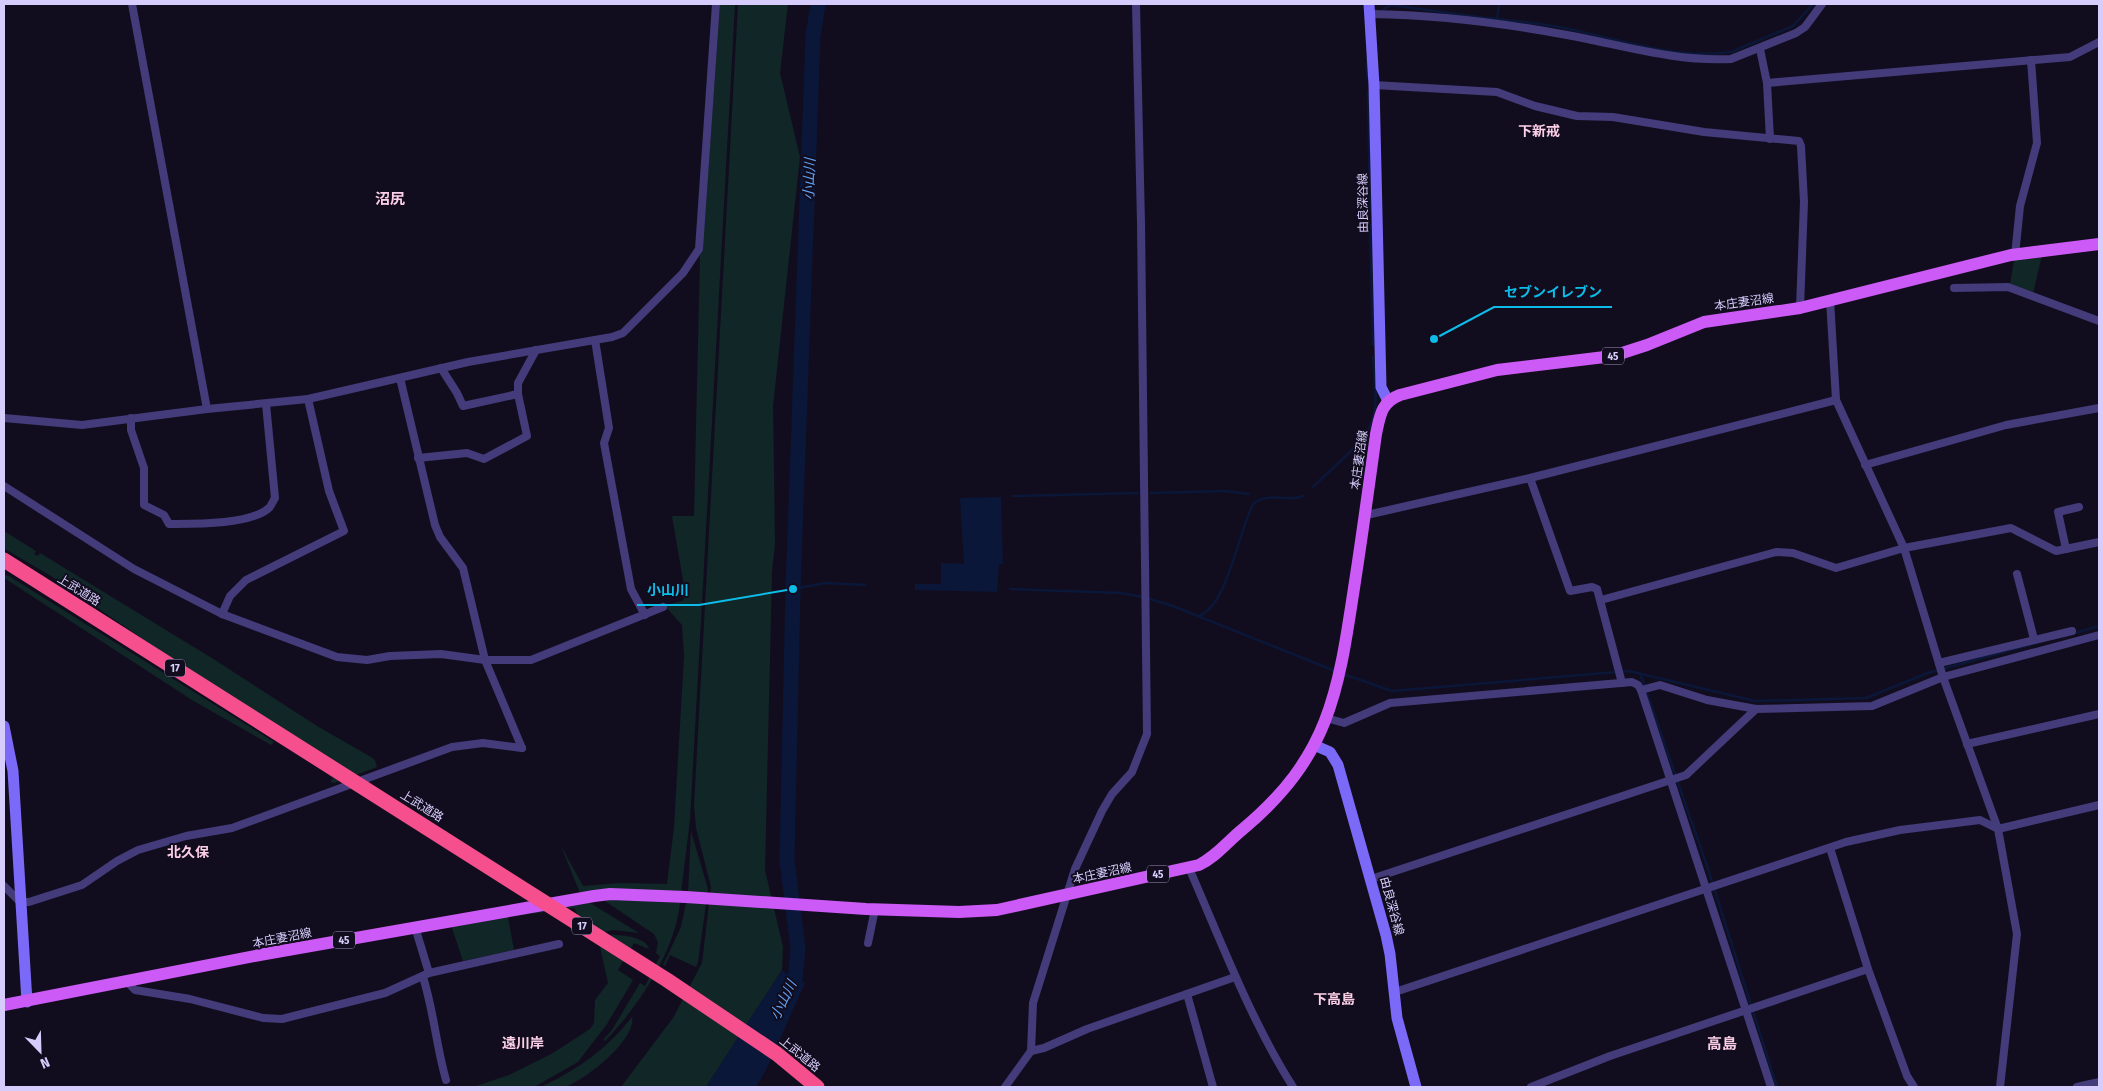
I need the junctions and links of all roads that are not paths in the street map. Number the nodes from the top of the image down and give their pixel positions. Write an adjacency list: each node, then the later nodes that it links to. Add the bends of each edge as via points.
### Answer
1 (132, 4): 28 (street)
2 (716, 4): 18 (street, via 701,237 696,256 630,328 618,336)
3 (1136, 4): 68 (street, via 1148,726 1146,740 1132,772 1102,811)
4 (1822, 4): 7 (street, via 1805,28)
5 (1370, 9): 7 (street, via 1548,31 1688,60 1731,59); 10 (main road, 由良深谷線)
6 (2099, 42): 8 (street, via 2070,57)
7 (1760, 49): 9 (street)
8 (2032, 60): 9 (street); 13 (street, via 2037,143 2020,206)
9 (1767, 82): 11 (street)
10 (1374, 85): 11 (street, via 1497,92 1577,116 1613,117 1657,126); 25 (main road, 由良深谷線, via 1380,387)
11 (1770, 139): 16 (street, via 1799,140 1801,146 1804,202)
12 (2099, 244): 13 (main road, 本庄妻沼線 / 45)
13 (2015, 255): 15 (main road, 本庄妻沼線 / 45)
14 (1954, 288): 17 (street, via 2008,287)
15 (1830, 300): 16 (main road, 本庄妻沼線 / 45); 24 (street)
16 (1800, 308): 25 (main road, 本庄妻沼線 / 45, via 1704,322 1613,356 1497,370)
17 (2099, 321)
18 (595, 340): 19 (street); 45 (street, via 609,428 604,443 631,589)
19 (536, 350): 20 (street); 22 (street, via 518,383)
20 (441, 368): 21 (street); 22 (street, via 463,406)
21 (400, 378): 23 (street); 31 (street)
22 (518, 394): 31 (street, via 527,436 484,460 467,453)
23 (308, 399): 26 (street); 44 (street, via 329,491 344,531 246,580 230,596)
24 (1836, 400): 32 (street); 33 (street)
25 (1388, 401): 36 (main road, 本庄妻沼線 / 45, via 1381,412 1376,434)
26 (266, 404): 28 (street); 30 (street, via 275,498 269,508 247,518 213,524 169,524 164,515 144,505 144,468 131,430)
27 (2099, 408): 32 (street, via 2006,425)
28 (207, 409): 30 (street)
29 (4, 418): 30 (street, via 82,425)
30 (131, 418)
31 (418, 458): 49 (street, via 437,531 463,568)
32 (1865, 465): 38 (street)
33 (1530, 478): 36 (street); 42 (street, via 1570,591 1592,587 1598,589)
34 (4, 486): 44 (street, via 128,566)
35 (2079, 508): 39 (street, via 2058,512)
36 (1365, 513): 56 (main road, 本庄妻沼線 / 45, via 1342,666)
37 (2099, 542): 39 (street)
38 (1904, 548): 39 (street, via 2011,528 2056,551); 42 (street, via 1836,568 1793,553 1776,552); 50 (street)
39 (2066, 549)
40 (4, 560): 87 (highway, 上武道路 / 17, via 723,1016 778,1054)
41 (2017, 574): 48 (street)
42 (1601, 600): 52 (street)
43 (663, 607): 45 (street)
44 (222, 614): 49 (street, via 324,654 351,659 440,654)
45 (645, 615): 49 (street, via 531,660)
46 (2072, 631): 48 (street)
47 (2099, 636): 51 (street)
48 (2034, 639): 50 (street)
49 (485, 660): 69 (street, via 522,748 483,743 452,747 232,828 186,836 138,850 82,885)
50 (1939, 663): 51 (street)
51 (1943, 677): 54 (street, via 1872,706); 58 (street)
52 (1622, 683): 53 (street, via 1636,682); 56 (street, via 1390,703 1344,723)
53 (1641, 690): 54 (street, via 1660,686 1707,700); 60 (street)
54 (1756, 709): 60 (street, via 1692,770)
55 (2099, 714): 58 (street)
56 (1326, 718): 59 (main road, 本庄妻沼線 / 45)
57 (4, 726): 69 (main road, via 13,771)
58 (1968, 744): 62 (street)
59 (1314, 745): 64 (main road, 本庄妻沼線 / 45, via 1295,776 1269,806 1220,852); 65 (main road, 由良深谷線, via 1330,752 1338,765)
60 (1671, 780): 65 (street); 67 (street)
61 (2099, 806): 62 (street)
62 (1998, 829): 63 (street, via 1980,820 1900,830); 94 (street, via 2017,934)
63 (1830, 848): 67 (street); 74 (street)
64 (1189, 868): 68 (main road, 本庄妻沼線 / 45); 76 (street)
65 (1371, 879): 78 (main road, 由良深谷線, via 1390,954)
66 (4, 886): 69 (street)
67 (1707, 889): 78 (street); 82 (street)
68 (1066, 894): 70 (main road, 本庄妻沼線 / 45, via 997,910 939,913); 83 (street, via 1033,1003)
69 (20, 902): 80 (main road)
70 (871, 909): 71 (main road, 本庄妻沼線 / 45, via 610,894); 72 (street)
71 (415, 927): 75 (street); 77 (main road, 本庄妻沼線 / 45)
72 (868, 943)
73 (559, 944): 75 (street)
74 (1868, 969): 82 (street); 93 (street, via 1907,1076)
75 (426, 975): 77 (street, via 385,993 282,1019 263,1018 190,999 135,990); 84 (street)
76 (1235, 977): 79 (street); 90 (street, via 1278,1064)
77 (127, 982): 80 (main road, 本庄妻沼線 / 45)
78 (1395, 992): 86 (main road, 由良深谷線, via 1397,1018)
79 (1186, 994): 83 (street); 89 (street)
80 (27, 1002): 81 (main road, 本庄妻沼線 / 45)
81 (4, 1005)
82 (1744, 1010): 91 (street, via 1610,1056); 92 (street)
83 (1030, 1051): 88 (street)
84 (446, 1080)
85 (2099, 1082): 95 (street)
86 (1414, 1086)
87 (817, 1087)
88 (1005, 1087)
89 (1213, 1087)
90 (1293, 1087)
91 (1532, 1087)
92 (1771, 1087)
93 (1914, 1087)
94 (2000, 1087)
95 (2077, 1087)

